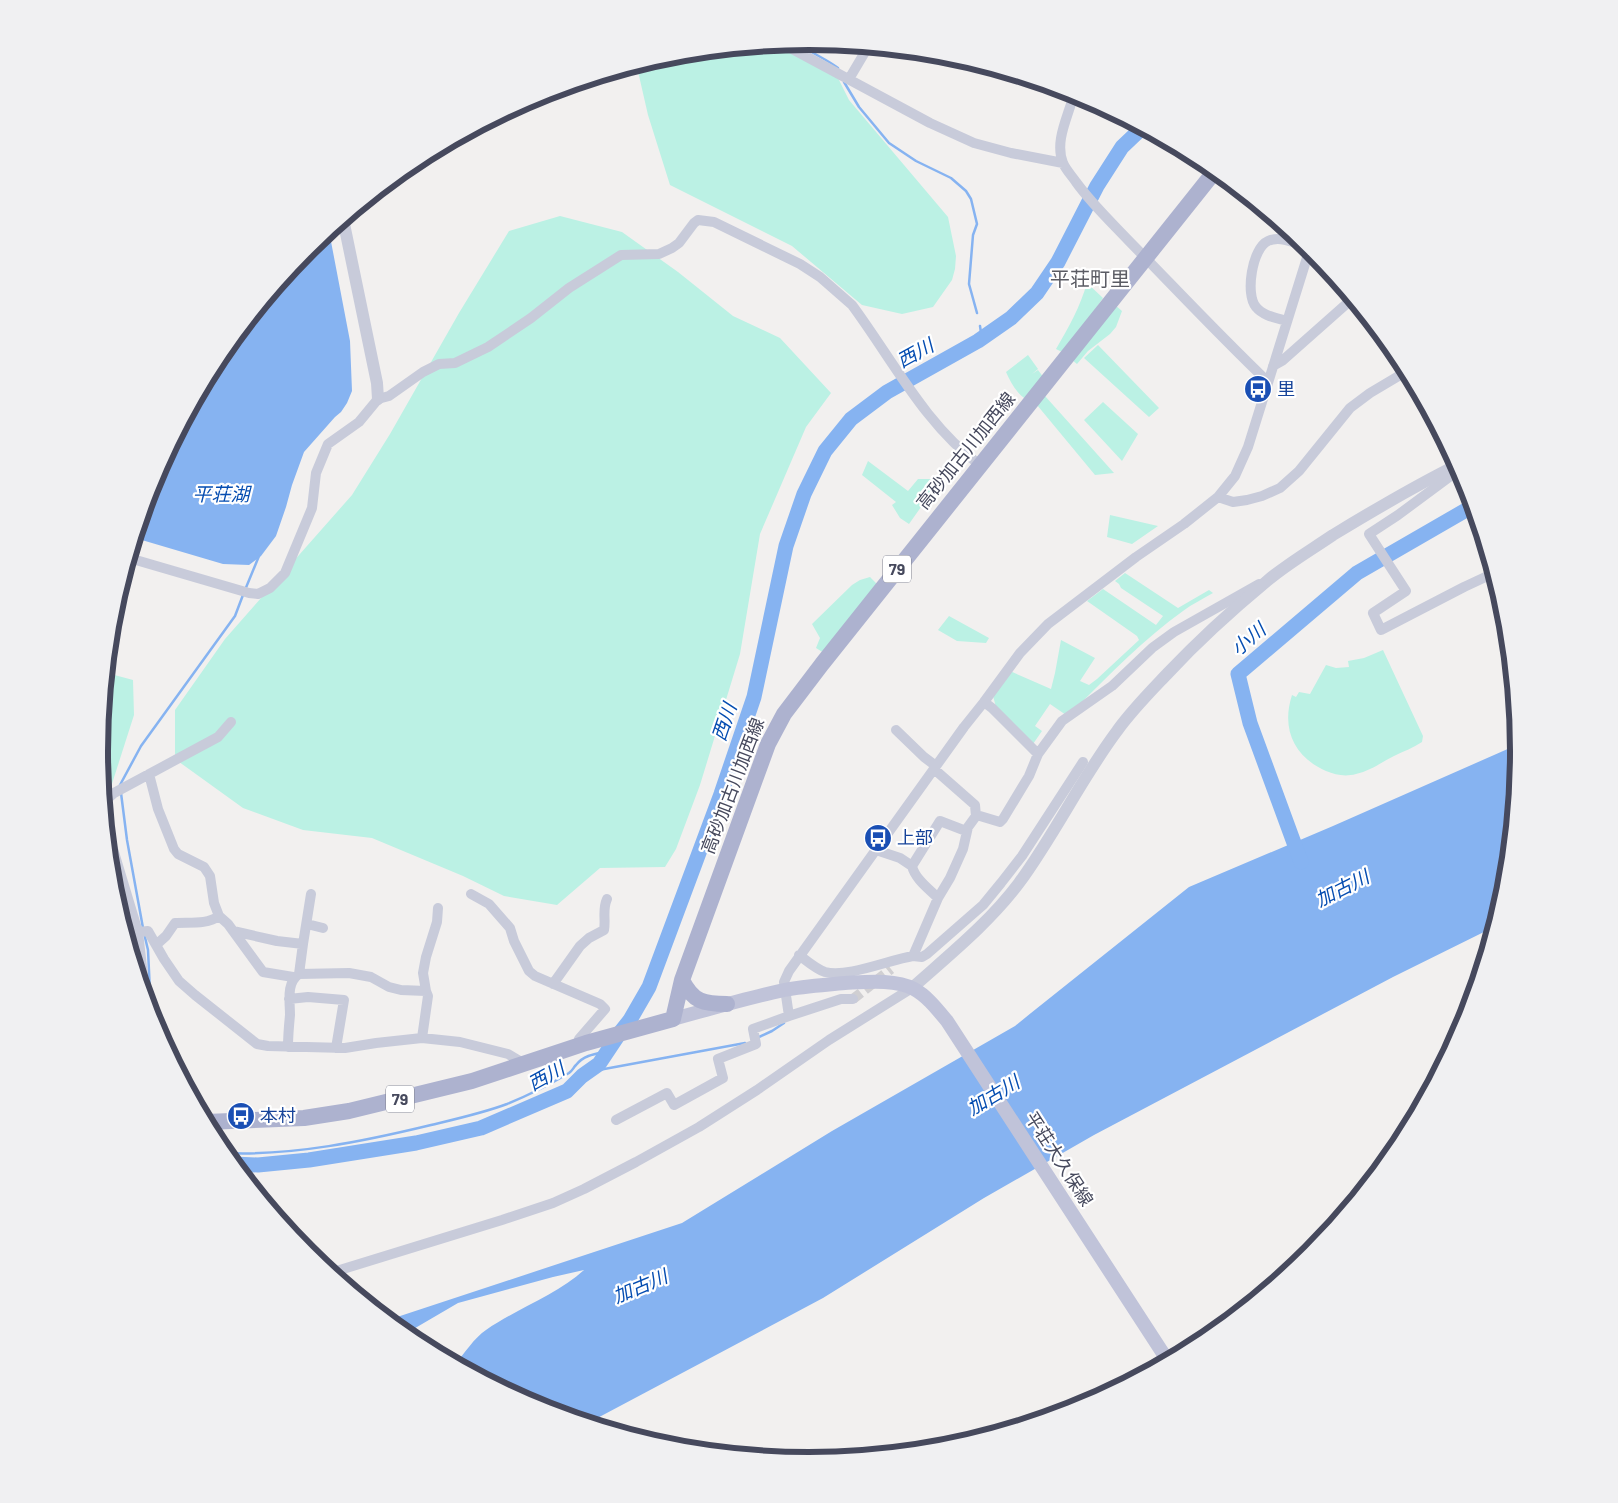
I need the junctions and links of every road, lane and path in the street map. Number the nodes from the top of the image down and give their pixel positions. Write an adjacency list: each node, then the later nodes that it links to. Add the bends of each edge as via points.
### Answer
1 (795, 51): 3 (street)
2 (865, 53): 3 (street)
3 (849, 79): 5 (street, via 974,144)
4 (1072, 101): 5 (street, via 1062,134 1060,150)
5 (1063, 163): 10 (street, via 1105,216)
6 (1211, 177): 10 (main road, 高砂加古川加西線 / 79)
7 (344, 226): 16 (street, via 378,382)
8 (1291, 242): 12 (street, via 1275,239 1266,242 1256,256 1251,276 1252,298 1257,309)
9 (1307, 257): 12 (street)
10 (1146, 258): 15 (street); 17 (main road, 高砂加古川加西線 / 79)
11 (1348, 303): 13 (street)
12 (1287, 322): 13 (street)
13 (1273, 366): 15 (street)
14 (1400, 375): 20 (street, via 1350,408 1299,471 1280,488 1247,500 1233,502)
15 (1268, 381): 20 (street, via 1248,447 1235,476)
16 (378, 399): 17 (street, via 389,396 439,364 455,363 488,347 621,254 658,254 672,248 698,220 725,226 820,277 852,305 939,428); 21 (street, via 359,422 328,444 316,473 312,508 285,573 270,588 258,594 249,593)
17 (980, 465): 54 (main road, 高砂加古川加西線 / 79, via 784,714 768,744)
18 (1451, 470): 23 (street, via 1372,511)
19 (1453, 474): 22 (street, via 1369,534 1406,591 1373,613 1381,630)
20 (1218, 497): 24 (street, via 1048,624 1020,653)
21 (134, 560)
22 (1488, 576)
23 (1268, 580): 27 (street, via 1174,632 1152,648 1112,686 1062,721); 56 (street, via 1197,642 1141,702 1099,756 1019,883 981,927)
24 (984, 702): 27 (street); 29 (street)
25 (231, 722): 30 (street, via 218,737)
26 (896, 730): 29 (street)
27 (1038, 754): 32 (street, via 1030,776 1004,819 1000,822)
28 (1083, 762): 50 (street, via 1022,856 983,904 927,954)
29 (935, 767): 32 (street, via 975,805); 34 (street)
30 (149, 774): 31 (street); 42 (street, via 158,809 174,849 204,867 210,876)
31 (109, 797)
32 (976, 816): 33 (street)
33 (966, 831): 36 (street, via 940,821); 39 (street, via 963,849)
34 (876, 850): 36 (street); 49 (street)
35 (117, 862): 46 (street)
36 (912, 866): 39 (street, via 919,879)
37 (311, 894): 43 (street)
38 (471, 894): 55 (street, via 489,904 510,928 529,971)
39 (938, 898): 50 (street)
40 (607, 899): 55 (street, via 603,932 580,946)
41 (438, 908): 58 (street, via 424,964)
42 (218, 916): 45 (street); 48 (street, via 197,922 175,923)
43 (307, 924): 44 (street); 47 (street)
44 (323, 928)
45 (233, 931): 47 (street); 53 (street, via 262,972)
46 (138, 932): 48 (street, via 148,932); 51 (street)
47 (303, 944): 53 (street)
48 (156, 945): 66 (street, via 179,981 246,1036 257,1044)
49 (800, 955): 50 (street, via 824,972 835,973); 57 (street, via 786,976)
50 (908, 957): 52 (street)
51 (142, 968)
52 (891, 969)
53 (296, 976): 58 (street, via 349,973 401,990); 59 (street)
54 (682, 980): 61 (main road, via 697,1000); 63 (main road, 高砂加古川加西線 / 79)
55 (553, 984): 65 (street, via 605,1009 579,1038)
56 (915, 989): 57 (main road, via 870,981); 71 (street, via 829,1040 699,1127 584,1190 502,1220); 72 (main road, 平荘大久保線, via 947,1020)
57 (786, 990): 61 (main road); 62 (street)
58 (426, 991): 64 (street, via 428,1001)
59 (289, 999): 66 (street); 67 (street, via 344,1000)
60 (853, 999): 62 (street, via 842,999)
61 (727, 1004): 63 (main road)
62 (789, 1016): 69 (street, via 753,1029 756,1044 718,1059 723,1078 674,1105 666,1093)
63 (672, 1019): 65 (main road, 79)
64 (422, 1038): 67 (street); 68 (street, via 460,1042 512,1055)
65 (584, 1044): 68 (main road, 79)
66 (288, 1047): 67 (street)
67 (336, 1048)
68 (523, 1063): 70 (main road, 79, via 465,1084 349,1111 304,1118)
69 (616, 1120)
70 (214, 1122)
71 (337, 1271)
72 (1165, 1356)

